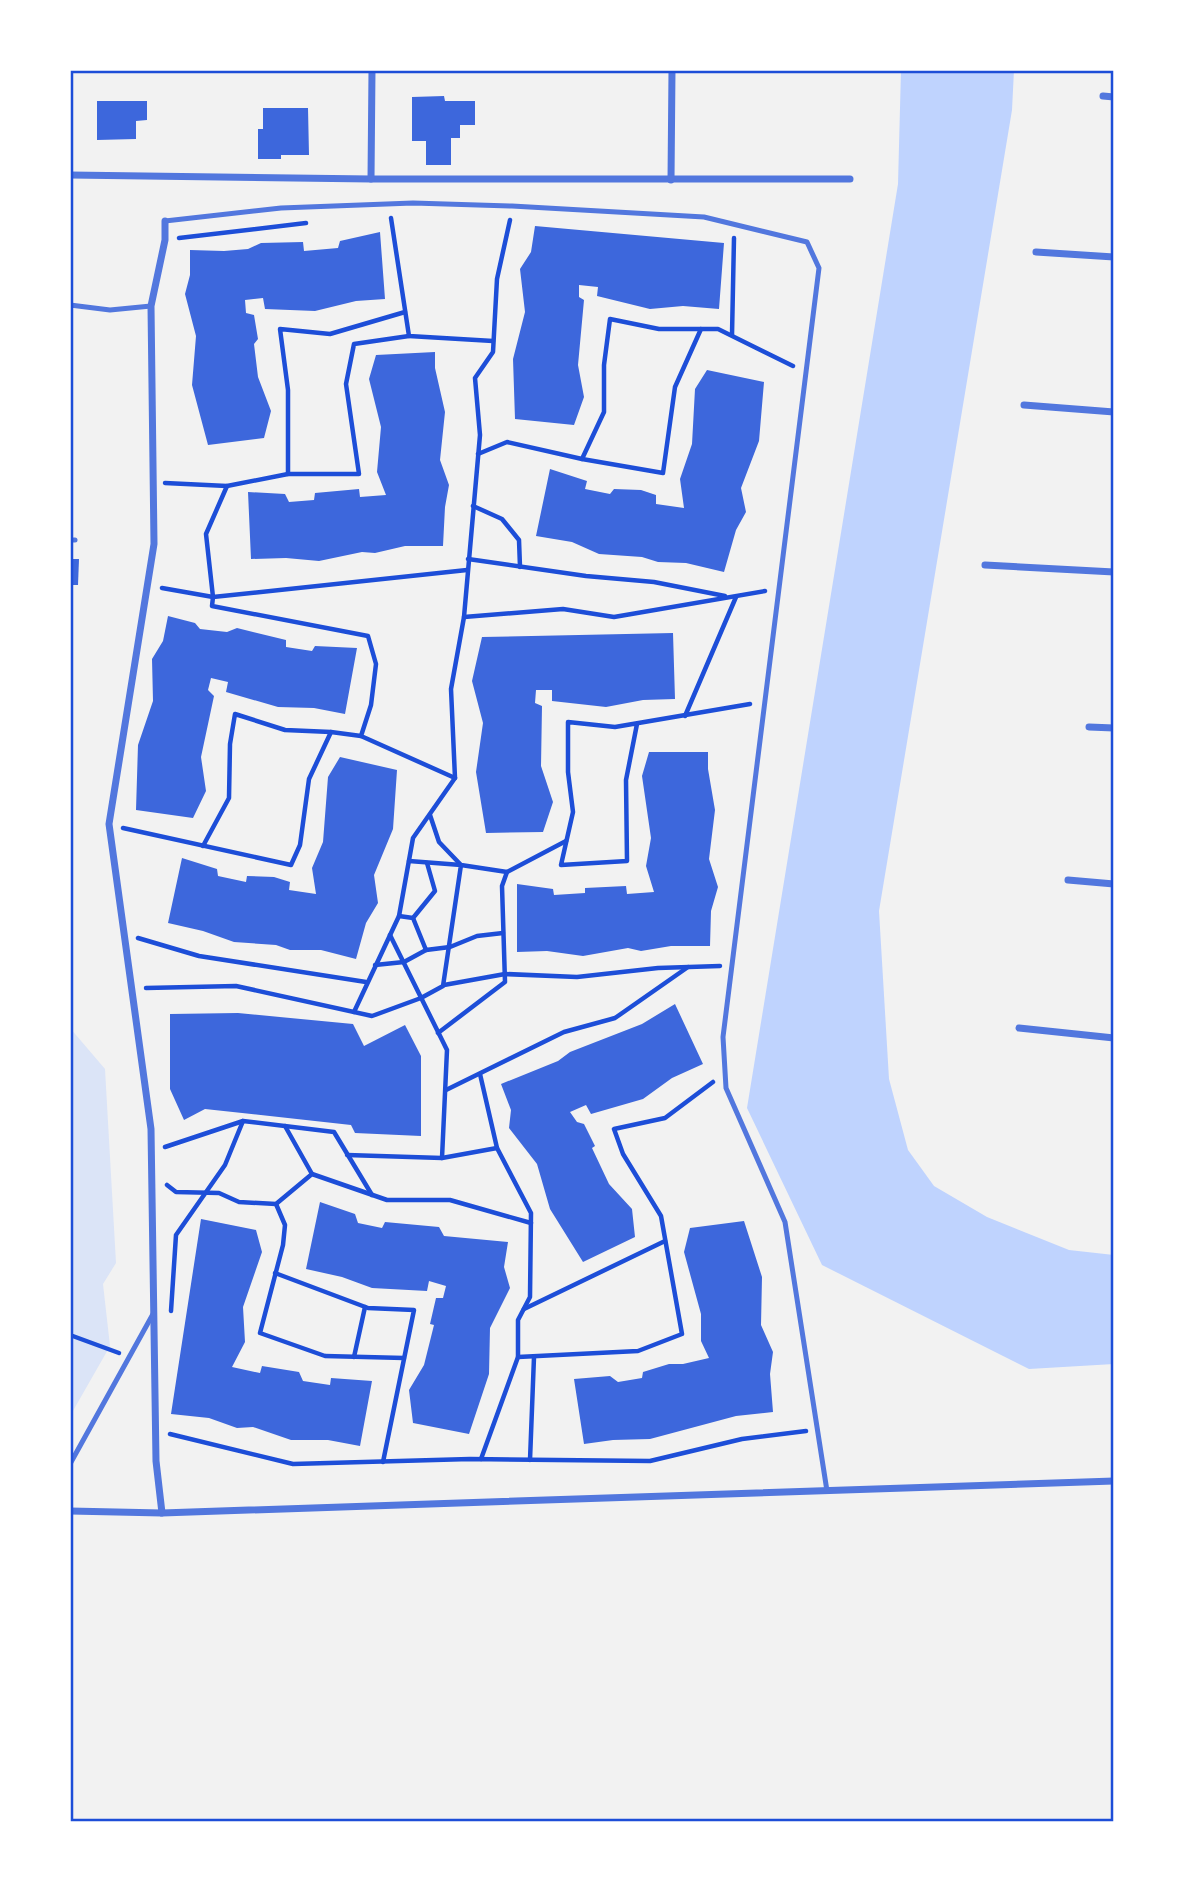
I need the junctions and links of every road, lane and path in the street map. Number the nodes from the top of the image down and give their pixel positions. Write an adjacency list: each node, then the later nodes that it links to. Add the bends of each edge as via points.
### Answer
1 (372, 70): 6 (street)
2 (672, 70): 8 (street)
3 (1103, 96): 4 (street)
4 (1114, 97)
5 (70, 175): 6 (street)
6 (371, 179): 8 (street)
7 (850, 179): 8 (street)
8 (671, 180)
9 (512, 206): 11 (lane, via 413,203 281,208); 21 (path, via 497,279); 22 (lane, via 704,217 807,242 820,268)
10 (391, 214): 17 (path)
11 (165, 221): 16 (street)
12 (734, 236): 19 (path)
13 (1036, 252): 14 (street)
14 (1114, 257)
15 (70, 305): 16 (lane, via 110,310)
16 (152, 306): 28 (street)
17 (405, 312): 20 (path); 27 (path, via 330,334 280,329 288,390)
18 (701, 329): 19 (path); 26 (path, via 675,387 663,473); 26 (path, via 659,329 610,319 604,412)
19 (732, 335): 22 (path)
20 (409, 337): 21 (path); 27 (path, via 354,344 346,384 359,474)
21 (493, 341): 25 (path, via 492,352 475,378)
22 (806, 372): 37 (lane)
23 (1024, 405): 24 (street)
24 (1114, 412)
25 (478, 454): 26 (path, via 507,442); 30 (path)
26 (582, 459)
27 (288, 474): 29 (path)
28 (153, 483): 29 (path); 36 (street, via 154,544)
29 (227, 485): 39 (path, via 206,534)
30 (473, 506): 31 (path); 33 (path, via 502,519 519,540)
31 (468, 559): 33 (path); 34 (path)
32 (985, 565): 35 (street)
33 (520, 566): 40 (path, via 654,582)
34 (467, 570): 39 (path); 41 (path)
35 (1114, 572)
36 (147, 586): 39 (path); 51 (street)
37 (779, 589): 38 (path); 42 (lane)
38 (736, 596): 40 (path); 43 (path)
39 (214, 597): 48 (path, via 212,607 368,636 376,664)
40 (729, 597): 41 (path, via 614,617 563,609)
41 (464, 617): 49 (path, via 451,689)
42 (765, 702): 43 (path); 69 (lane)
43 (685, 716): 44 (path)
44 (637, 724): 52 (path, via 615,727 568,722 573,812); 52 (path, via 626,780 627,861 561,865)
45 (1089, 727): 46 (street)
46 (1114, 728)
47 (331, 732): 48 (path); 53 (path, via 309,779 300,845 291,865); 53 (path, via 285,730 235,714 229,798)
48 (361, 736): 49 (path)
49 (455, 778): 50 (path)
50 (430, 814): 54 (path, via 413,838); 56 (path, via 439,842)
51 (109, 824): 53 (path); 63 (street)
52 (567, 841): 57 (path)
53 (203, 846)
54 (409, 861): 55 (path); 60 (path)
55 (427, 863): 56 (path); 61 (path, via 435,891)
56 (461, 865): 57 (path); 65 (path)
57 (507, 872): 62 (path, via 502,886)
58 (1068, 880): 59 (street)
59 (1114, 884)
60 (399, 916): 61 (path); 64 (path)
61 (413, 918): 66 (path)
62 (503, 933): 65 (path, via 477,936); 71 (path)
63 (124, 934): 72 (path, via 199,956); 74 (street)
64 (390, 934): 67 (path); 68 (path)
65 (450, 947): 66 (path); 73 (path)
66 (426, 950): 67 (path)
67 (404, 962): 68 (path); 75 (path)
68 (375, 965): 72 (path)
69 (732, 966): 70 (path); 80 (lane, via 723,1037)
70 (689, 967): 71 (path, via 577,977); 81 (path, via 615,1018 564,1032)
71 (505, 974): 73 (path); 78 (path, via 505,982)
72 (366, 982): 76 (path)
73 (443, 986): 75 (path)
74 (131, 988): 76 (path, via 236,986); 87 (street)
75 (421, 998): 76 (path, via 372,1016); 78 (path)
76 (354, 1012)
77 (1019, 1028): 79 (street)
78 (438, 1033): 82 (path, via 447,1050)
79 (1114, 1038)
80 (725, 1073): 97 (path, via 665,1118 614,1129 623,1154 661,1216); 109 (lane, via 726,1087 785,1222)
81 (480, 1074): 82 (path); 86 (path)
82 (446, 1090): 89 (path)
83 (243, 1121): 84 (path); 85 (path); 93 (path, via 225,1165)
84 (285, 1126): 88 (path, via 334,1132); 92 (path)
85 (165, 1147): 87 (path); 90 (path)
86 (497, 1148): 89 (path); 96 (path, via 531,1213)
87 (151, 1152): 101 (street)
88 (347, 1155): 89 (path); 94 (path)
89 (442, 1158)
90 (166, 1161)
91 (166, 1174): 93 (path, via 167,1187 176,1192)
92 (312, 1174): 94 (path); 95 (path)
93 (204, 1193): 95 (path, via 239,1202); 102 (path, via 176,1235)
94 (372, 1195): 96 (path, via 387,1200 450,1200)
95 (276, 1204): 98 (path, via 285,1225)
96 (531, 1223): 100 (path, via 530,1297)
97 (665, 1241): 100 (path); 107 (path, via 682,1334 638,1351)
98 (275, 1272): 99 (path); 105 (path, via 260,1333 325,1356)
99 (365, 1307): 105 (path); 108 (path, via 414,1310)
100 (524, 1310): 106 (path, via 519,1320)
101 (154, 1313): 104 (lane); 110 (street)
102 (171, 1314)
103 (70, 1335): 104 (path)
104 (129, 1357): 114 (lane)
105 (354, 1357): 108 (path)
106 (518, 1357): 107 (path); 111 (path)
107 (534, 1357): 112 (path)
108 (404, 1358): 113 (path)
109 (817, 1429): 112 (path, via 742,1439 650,1461); 116 (lane)
110 (156, 1430): 113 (path, via 293,1464); 118 (street)
111 (481, 1460): 112 (path); 113 (path)
112 (530, 1460)
113 (383, 1462)
114 (70, 1464)
115 (1114, 1481): 116 (street)
116 (827, 1492): 118 (street)
117 (70, 1511): 118 (street)
118 (162, 1513)

